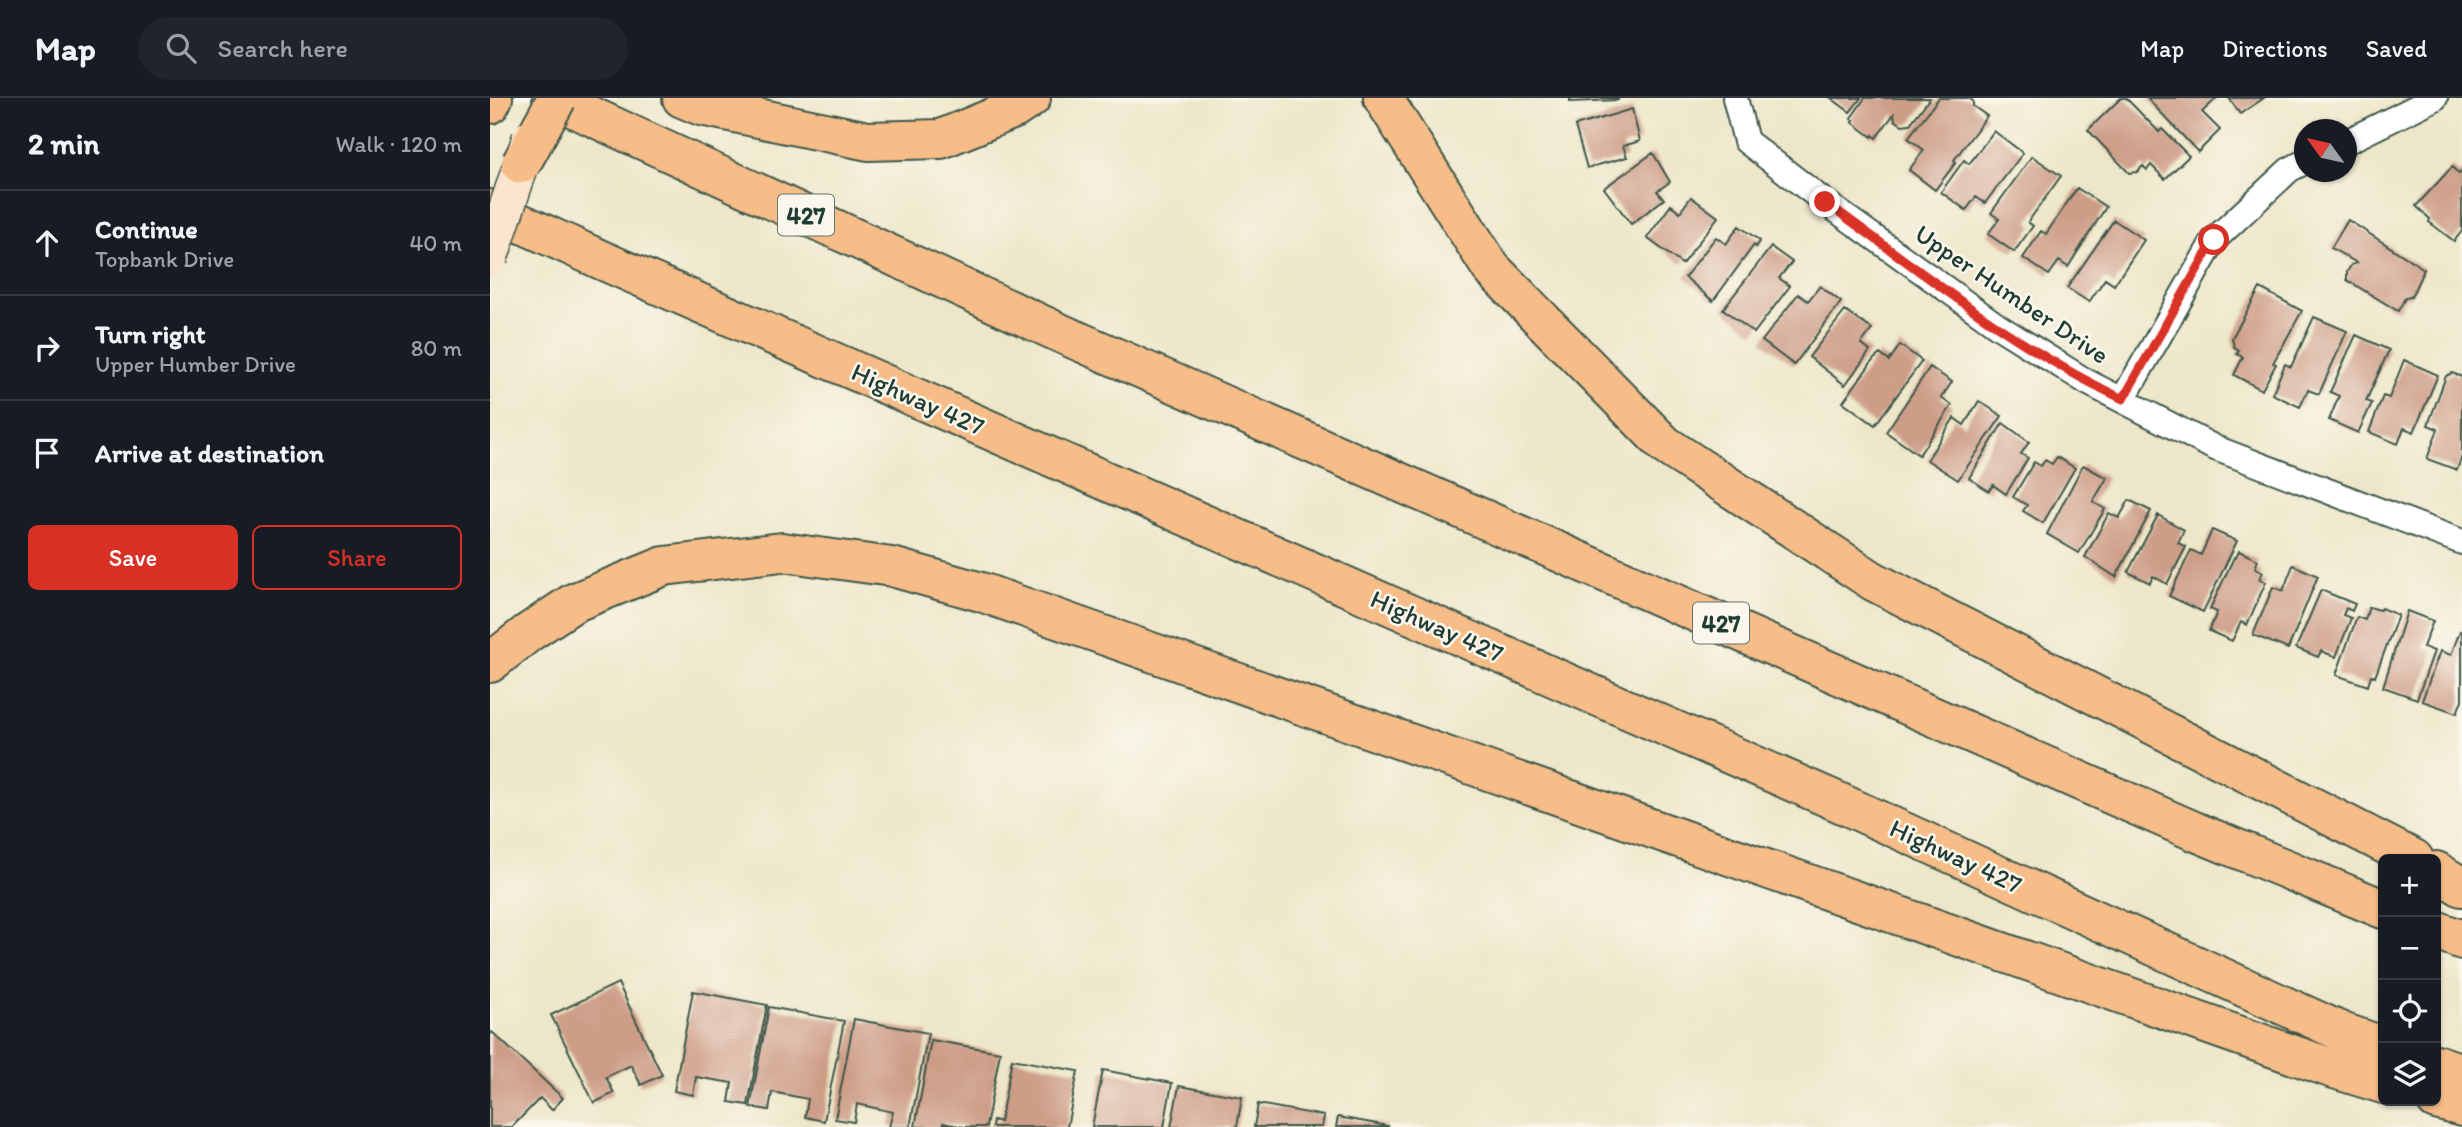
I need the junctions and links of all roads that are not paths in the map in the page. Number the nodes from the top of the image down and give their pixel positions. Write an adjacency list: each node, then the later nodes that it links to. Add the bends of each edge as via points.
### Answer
1 (493, 98): 9 (highway)
2 (543, 98): 11 (main road, bridge)
3 (554, 98): 11 (highway, bridge); 23 (highway, 427, via 1060,332 2194,831)
4 (682, 98): 5 (highway, via 701,106 868,141 941,139)
5 (1031, 98)
6 (1383, 98): 20 (highway, via 1491,268 1665,445 1873,580)
7 (1735, 98): 17 (street, Upper Humber Drive, via 1746,141 1999,327)
8 (2435, 98): 10 (street)
9 (490, 104)
10 (2357, 137)
11 (521, 164): 15 (main road, bridge)
12 (2294, 168): 17 (street, via 2214,240)
13 (490, 209): 16 (highway, Highway 427)
14 (490, 233): 16 (highway)
15 (490, 258)
16 (606, 262): 26 (highway, Highway 427, via 1834,800 2342,1032)
17 (2123, 399): 18 (street, Upper Humber Drive, via 2215,448)
18 (2462, 542)
19 (490, 663): 29 (highway, via 573,603 664,566 782,552 892,567 994,596)
20 (2404, 854)
21 (2441, 874): 22 (highway)
22 (2462, 887)
23 (2378, 907)
24 (2441, 932): 25 (highway)
25 (2462, 940)
26 (2378, 1044)
27 (2441, 1066): 28 (highway)
28 (2462, 1073)
29 (2378, 1082)
30 (2441, 1101): 31 (highway)
31 (2462, 1107)

